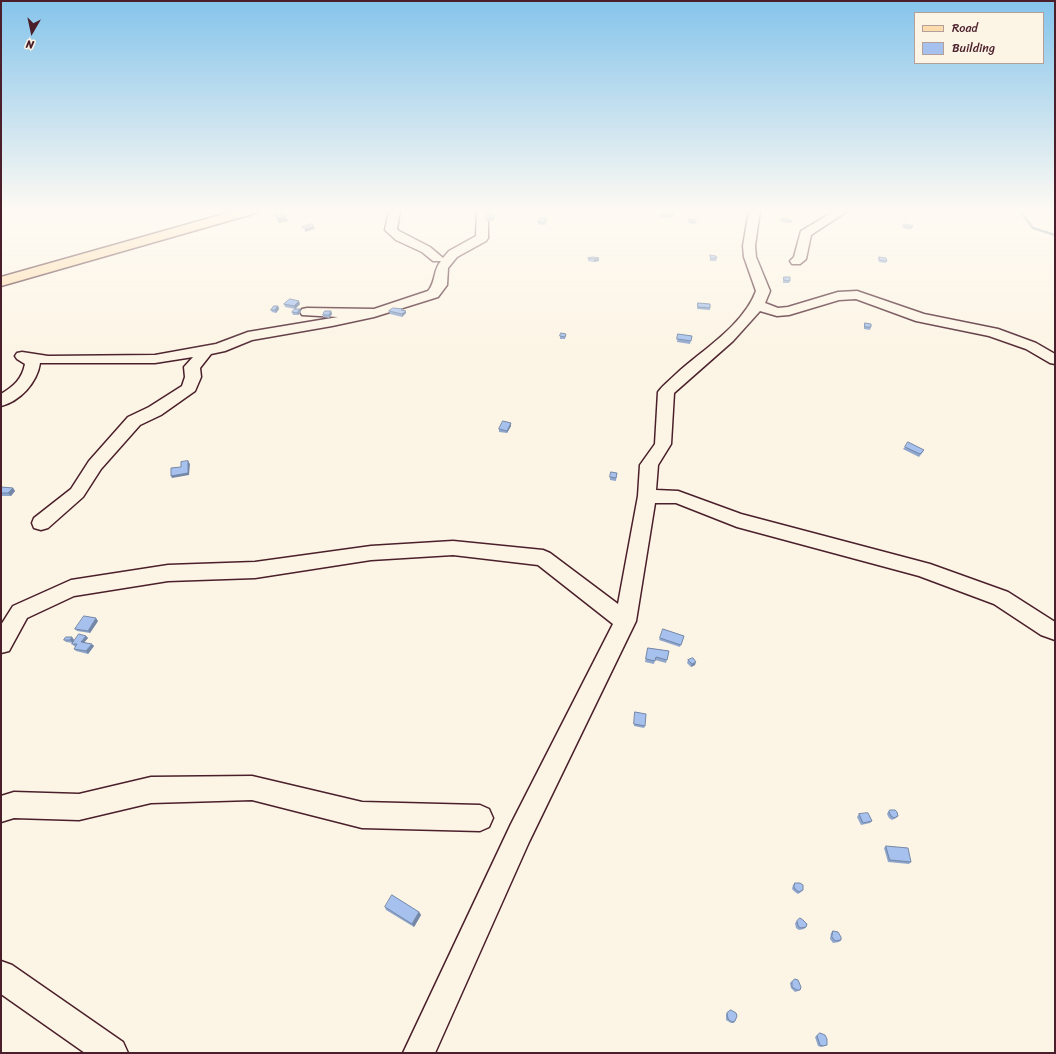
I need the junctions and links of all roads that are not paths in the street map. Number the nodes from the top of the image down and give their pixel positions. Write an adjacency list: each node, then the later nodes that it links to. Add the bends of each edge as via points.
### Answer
1 (78, 259): 6 (main road)
2 (448, 259): 9 (street, via 442,267 440,285 434,294)
3 (751, 259): 7 (street, via 763,291)
4 (799, 259): 5 (street)
5 (796, 262)
6 (1, 282)
7 (758, 305): 11 (street, via 777,312 789,311 838,296 857,296 921,318 993,332 1031,346); 13 (street, via 728,338 666,392 663,444 649,465)
8 (307, 312): 9 (street)
9 (374, 313): 10 (street, via 248,336)
10 (206, 351): 12 (street, via 155,359 48,360 22,356 33,362 32,372 26,384); 14 (street, via 192,367 193,377 189,388 155,411 134,421 95,465 77,493)
11 (1055, 360)
12 (1, 401)
13 (647, 496): 15 (street); 16 (street, via 678,497 737,520 924,569 1001,598)
14 (41, 523)
15 (625, 621): 17 (street, via 543,558 453,548 371,553 255,570 168,573 71,588 20,612); 22 (street, via 520,833)
16 (1055, 631)
17 (1, 644)
18 (1, 809): 19 (street, via 14,805 78,807 151,790 252,788 362,815)
19 (480, 818)
20 (1, 976): 21 (street)
21 (112, 1053)
22 (419, 1053)

